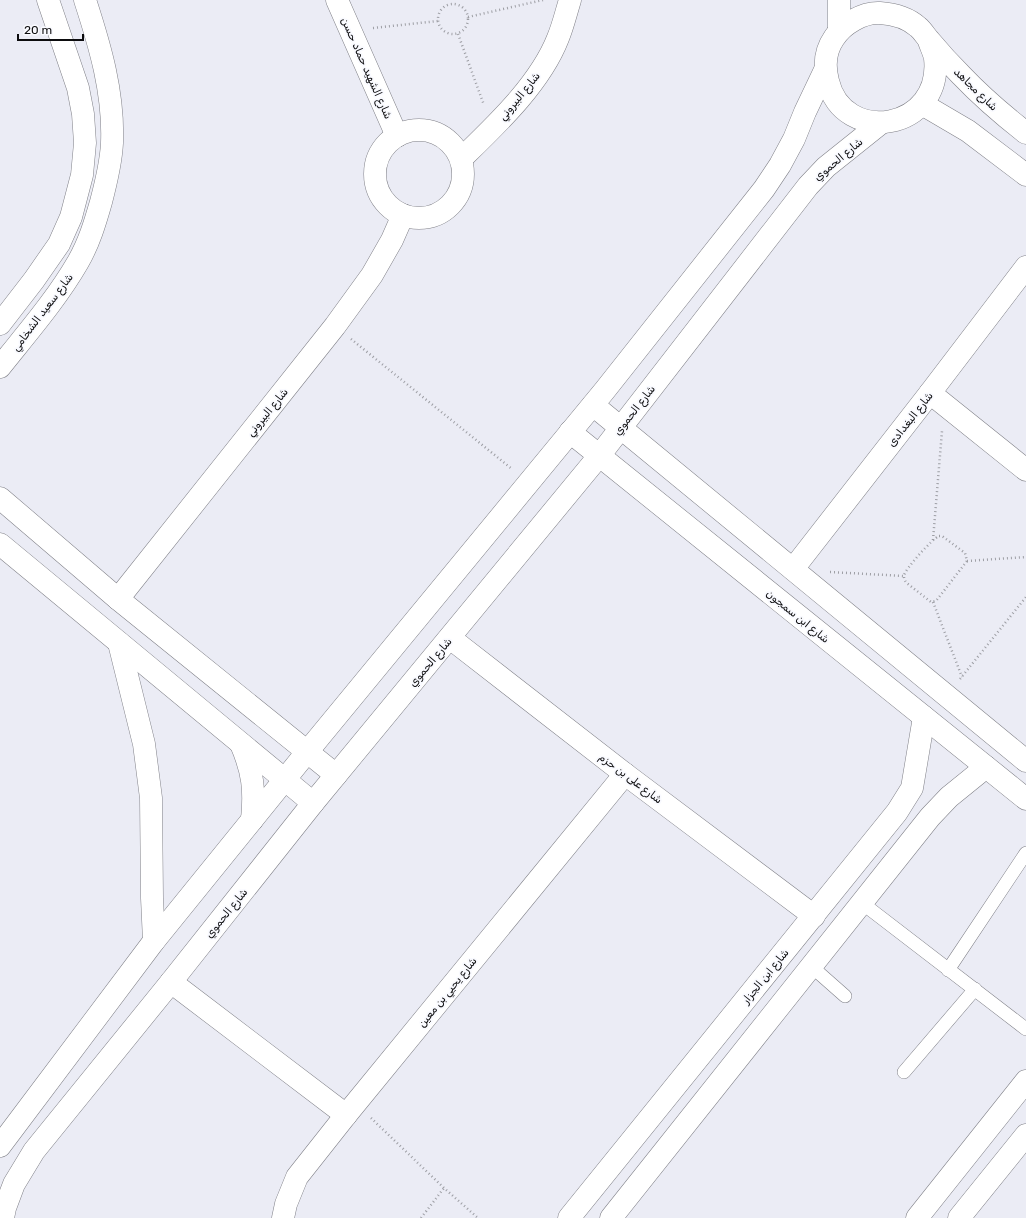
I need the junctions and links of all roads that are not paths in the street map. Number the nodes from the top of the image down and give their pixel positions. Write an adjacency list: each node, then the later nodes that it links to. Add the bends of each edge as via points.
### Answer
1 (85, 0): 19 (street, شارع سعيد الشخامي, via 105,71 112,112 108,178 93,231 79,261 57,295)
2 (337, 0): 13 (street, شارع الشهيد حماد حسن)
3 (570, 0): 14 (street, شارع البيروني, via 558,39 538,76 493,128)
4 (839, 0): 7 (street)
5 (898, 0): 8 (street, شارع مجاهد)
6 (55, 2): 18 (street, via 83,114 85,143 82,175 71,217 58,244)
7 (839, 31): 8 (street, via 857,18 878,12 900,16); 9 (street, via 831,42)
8 (924, 34): 10 (street, via 935,57 936,74 931,90); 12 (street, شارع مجاهد, via 961,75)
9 (825, 70): 11 (street, via 830,91 842,108 860,119); 21 (street, via 794,139 764,189)
10 (922, 104): 11 (street, via 896,121); 15 (street, via 968,131)
11 (881, 123): 22 (street, شارع الحموي, via 826,167 808,186)
12 (1026, 133)
13 (397, 136): 14 (street, via 418,130 434,133 449,141); 16 (street, via 381,152 375,172 380,194 386,203)
14 (461, 159): 16 (street, via 463,181 460,191 446,209 426,217)
15 (1026, 175)
16 (403, 215): 29 (street, شارع البيروني, via 372,275 336,326)
17 (1026, 267): 20 (street, شارع البغدادى)
18 (0, 324)
19 (0, 367)
20 (937, 399): 25 (street); 28 (street, شارع البغدادى)
21 (593, 405): 22 (street); 23 (street)
22 (621, 428): 24 (street, شارع الحموي); 28 (street)
23 (570, 432): 24 (street, شارع ابن سمجون); 34 (street)
24 (599, 456): 30 (street, شارع الحموي); 32 (street, شارع ابن سمجون)
25 (1026, 470)
26 (0, 498): 29 (street)
27 (0, 544): 31 (street)
28 (793, 569): 35 (street)
29 (118, 599): 34 (street)
30 (450, 638): 37 (street, شارع على بن حزم); 38 (street, شارع الحموي)
31 (119, 643): 33 (street); 46 (street, via 144,744 150,790)
32 (924, 717): 36 (street, شارع ابن سمجون); 45 (street, شارع ابن الجزار, via 912,788 897,812)
33 (242, 744): 39 (street); 42 (street, via 253,781)
34 (307, 752): 38 (street); 39 (street)
35 (1026, 762)
36 (986, 767): 40 (street, شارع ابن سمجون); 44 (street, via 949,796)
37 (625, 774): 45 (street, شارع على بن حزم); 55 (street, شارع يحيي بن معين)
38 (336, 775): 41 (street, شارع الحموي)
39 (285, 779): 41 (street); 42 (street)
40 (1026, 799)
41 (313, 803): 49 (street, شارع الحموي)
42 (252, 820): 46 (street)
43 (1026, 853): 48 (lane)
44 (862, 903): 47 (street); 48 (lane)
45 (814, 916): 60 (street, شارع ابن الجزار)
46 (154, 941): 57 (street)
47 (811, 966): 51 (lane); 61 (street)
48 (948, 970): 50 (lane)
49 (171, 982): 55 (street); 58 (street, شارع الحموي, via 34,1151 14,1184 4,1208)
50 (975, 989): 52 (lane); 53 (lane)
51 (845, 996)
52 (1026, 1029)
53 (904, 1072)
54 (1026, 1081): 62 (street)
55 (351, 1109): 59 (street, شارع يحيي بن معين, via 297,1177)
56 (1026, 1135): 63 (street)
57 (0, 1146)
58 (3, 1218)
59 (283, 1218)
60 (569, 1218)
61 (611, 1218)
62 (918, 1218)
63 (958, 1218)

